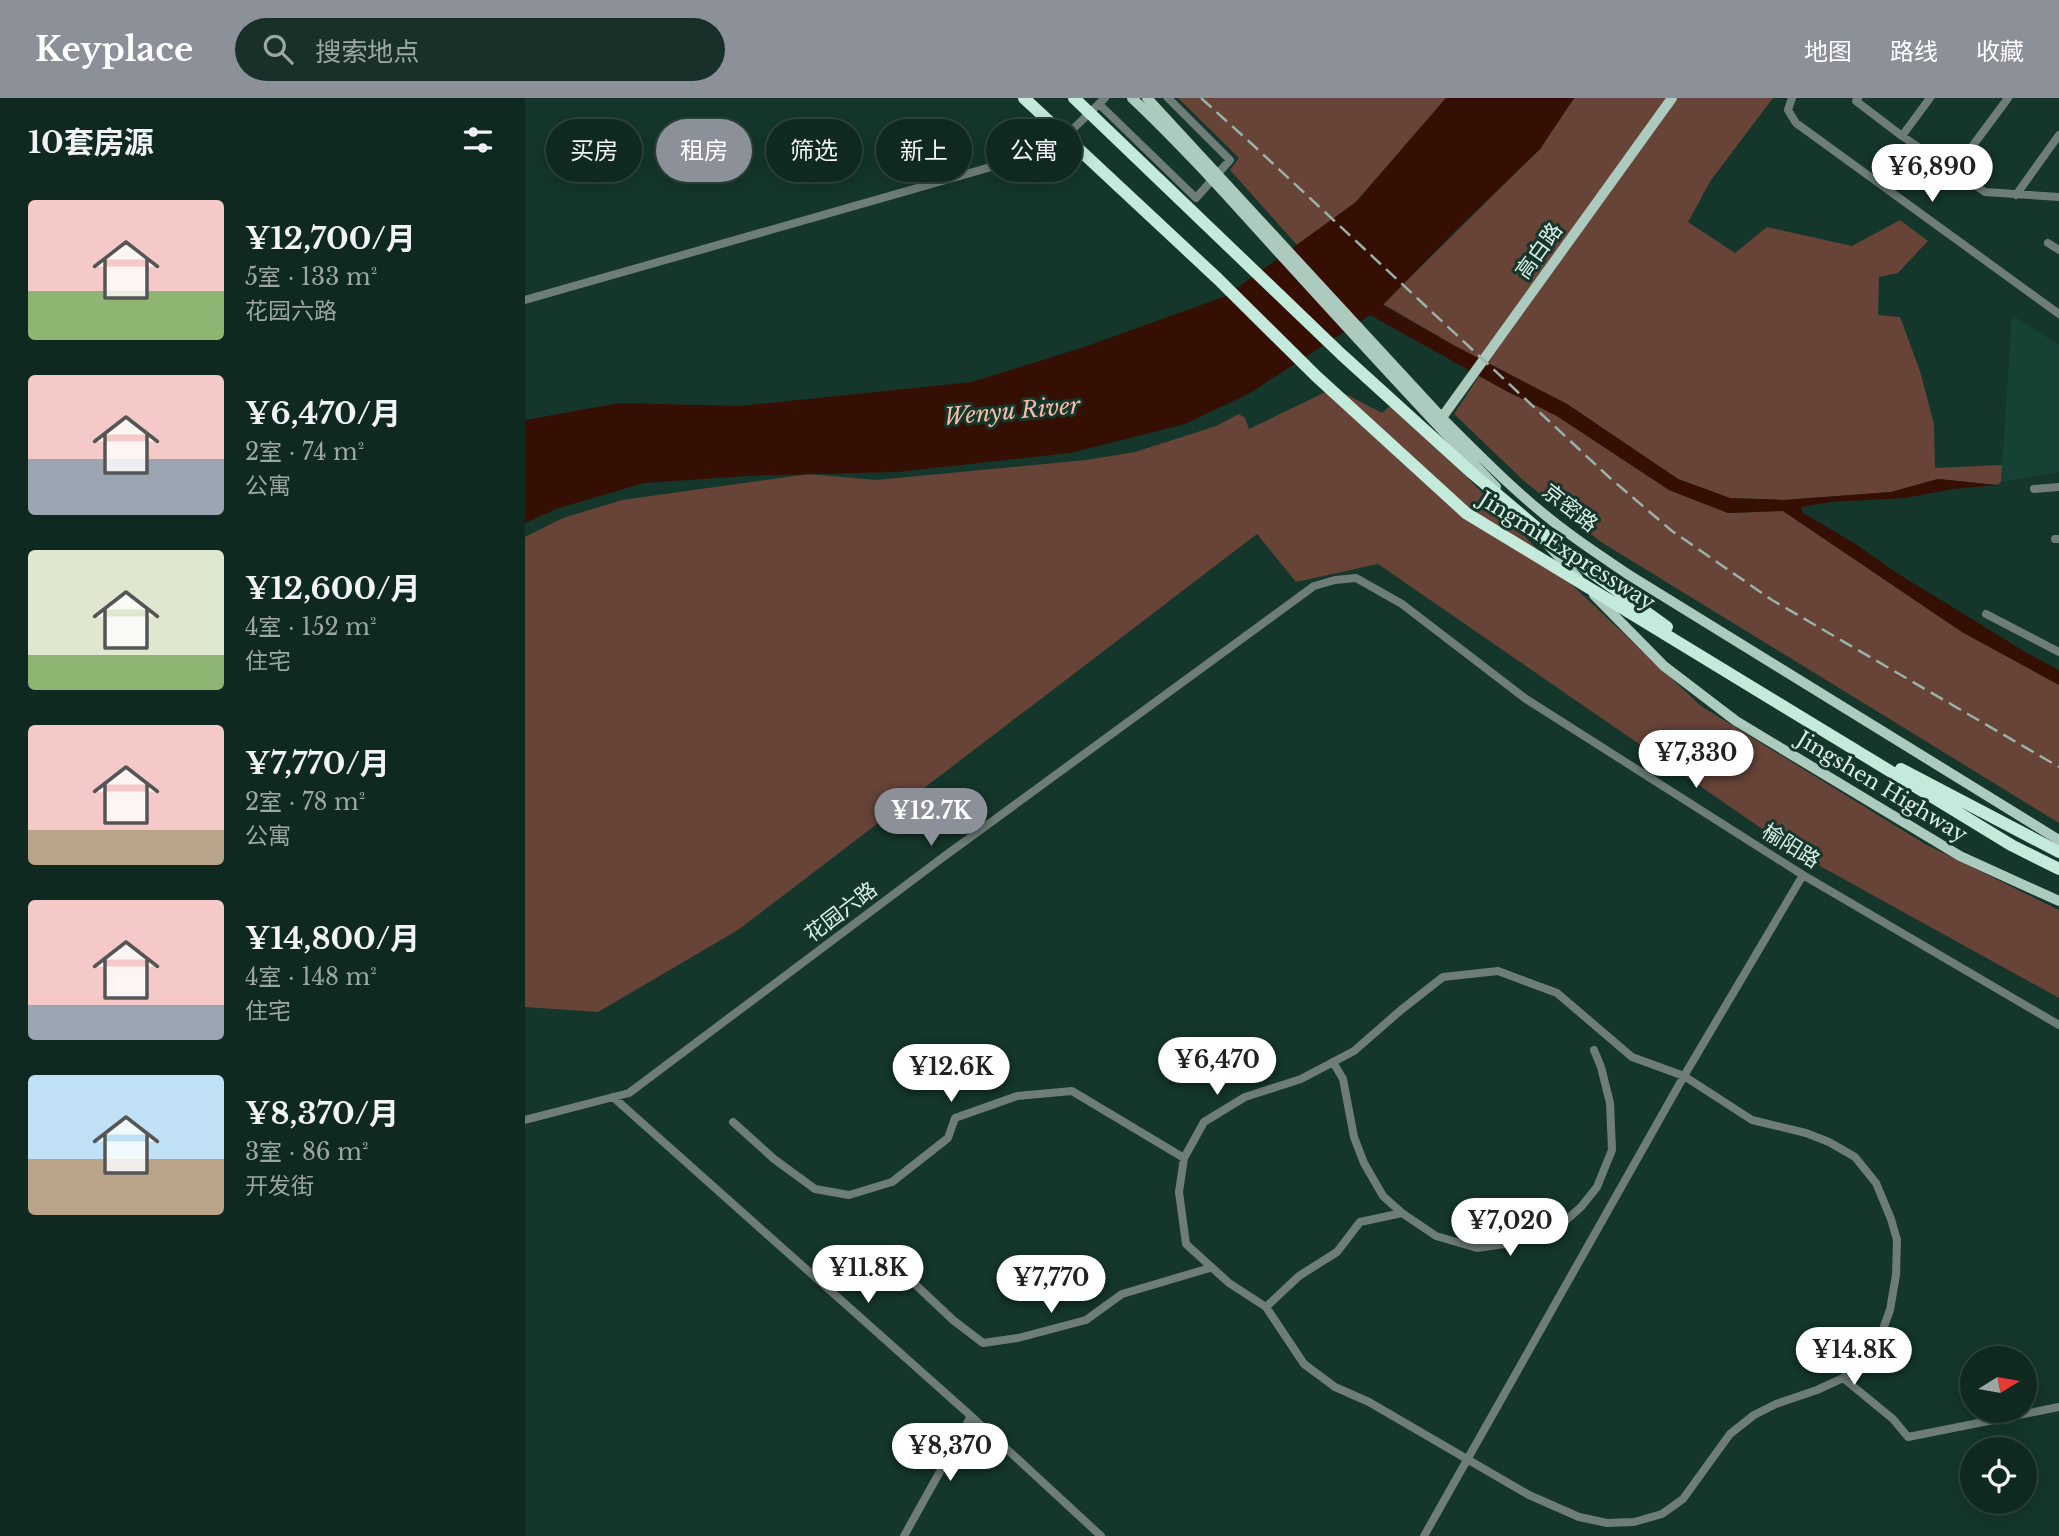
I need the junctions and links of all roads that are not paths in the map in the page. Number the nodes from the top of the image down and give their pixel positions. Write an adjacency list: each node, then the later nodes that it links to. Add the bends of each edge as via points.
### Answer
1 (1024, 98): 30 (highway, Jingmi Expressway, via 1466,513 2013,846)
2 (1074, 98): 29 (highway, Jingmi Expressway, via 1341,354 1576,561 1679,635 1805,716)
3 (1132, 98): 14 (main road)
4 (1147, 98): 14 (main road)
5 (1168, 98): 11 (street, via 1230,160 1196,198)
6 (1672, 98): 22 (main road, 高白路)
7 (1792, 98): 21 (street, via 1788,110 1796,123)
8 (1858, 98): 13 (street, via 1856,101)
9 (1930, 98): 13 (street)
10 (2008, 98): 15 (street)
11 (1102, 101): 20 (street, via 1040,153)
12 (2059, 135): 16 (street)
13 (1902, 136): 15 (street)
14 (1208, 169): 22 (main road, Jingshen Highway)
15 (1954, 171): 16 (street, via 1985,192)
16 (2016, 195): 17 (street)
17 (2059, 197)
18 (2048, 243): 19 (street)
19 (2059, 250)
20 (525, 300)
21 (2059, 314)
22 (1439, 422): 28 (main road, 京密路, via 1523,495 1629,575); 32 (main road, Jingshen Highway, via 1552,551 1664,666 1735,721 1960,856)
23 (2059, 487): 24 (street)
24 (2034, 489)
25 (1335, 580): 31 (street, 榆阳路, via 1356,578 1402,604 1526,699); 37 (street, 花园六路, via 1314,586 629,1093)
26 (1986, 614): 27 (street)
27 (2059, 653)
28 (2059, 840)
29 (2059, 852)
30 (2059, 869)
31 (1803, 875): 33 (street, 榆阳路); 36 (street)
32 (2059, 901)
33 (2059, 1025)
34 (1594, 1050): 41 (street, via 1610,1103 1612,1150 1597,1187 1563,1223 1511,1243 1477,1248 1436,1236)
35 (1333, 1062): 36 (street, via 1354,1051 1443,977 1498,971 1557,993 1632,1056); 40 (street, via 1301,1079 1245,1097 1203,1122); 41 (street, via 1343,1079 1364,1163 1383,1196)
36 (1684, 1076): 45 (street, via 1752,1120 1829,1142 1855,1157 1876,1183 1897,1240 1896,1275 1880,1337); 48 (street)
37 (614, 1097): 38 (street, 花园六路); 47 (street)
38 (525, 1120)
39 (733, 1122): 40 (street, via 815,1189 849,1195 892,1182 948,1138 955,1118 1017,1096 1072,1091)
40 (1184, 1158): 44 (street, via 1179,1192 1186,1244 1229,1283)
41 (1402, 1213): 44 (street, via 1360,1222 1337,1252 1299,1276)
42 (1210, 1268): 43 (street, via 1122,1294 1086,1320 983,1343)
43 (900, 1270)
44 (1266, 1307): 48 (street, via 1304,1364 1335,1387)
45 (1843, 1378): 46 (street, via 1908,1437); 48 (street, via 1754,1415 1730,1434 1683,1499 1662,1514 1634,1522 1579,1517 1529,1495)
46 (2059, 1407)
47 (971, 1416): 49 (street); 50 (street)
48 (1468, 1458): 51 (street)
49 (904, 1536)
50 (1101, 1536)
51 (1424, 1536)

